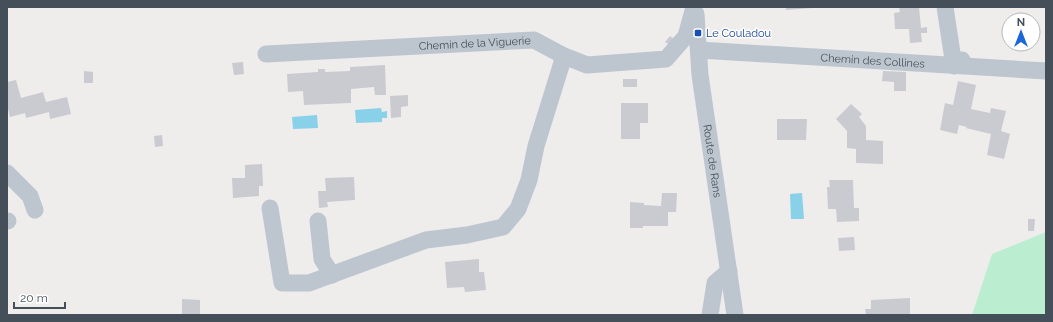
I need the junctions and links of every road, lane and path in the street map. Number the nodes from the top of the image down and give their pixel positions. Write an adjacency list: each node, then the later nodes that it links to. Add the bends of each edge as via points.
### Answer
1 (695, 7): 3 (street, Route de Rans); 5 (street, Chemin de la Viguerie, via 686,36 666,59 587,65)
2 (945, 7): 7 (street)
3 (699, 50): 7 (street, Chemin des Collines); 13 (street, Route de Rans, via 700,75)
4 (266, 54): 5 (street, Chemin de la Viguerie, via 534,40)
5 (564, 56): 14 (street, via 536,146 529,180 518,209 503,227 426,240)
6 (1046, 60): 7 (street, via 968,56)
7 (954, 66): 8 (street, Chemin des Collines)
8 (1046, 71)
9 (7, 173): 11 (street, via 30,196)
10 (270, 208): 14 (street, via 282,284 309,284)
11 (35, 210)
12 (318, 221): 14 (street, via 322,259)
13 (728, 271): 15 (street, via 715,283); 16 (street, Route de Rans)
14 (332, 275)
15 (710, 315)
16 (735, 315)

